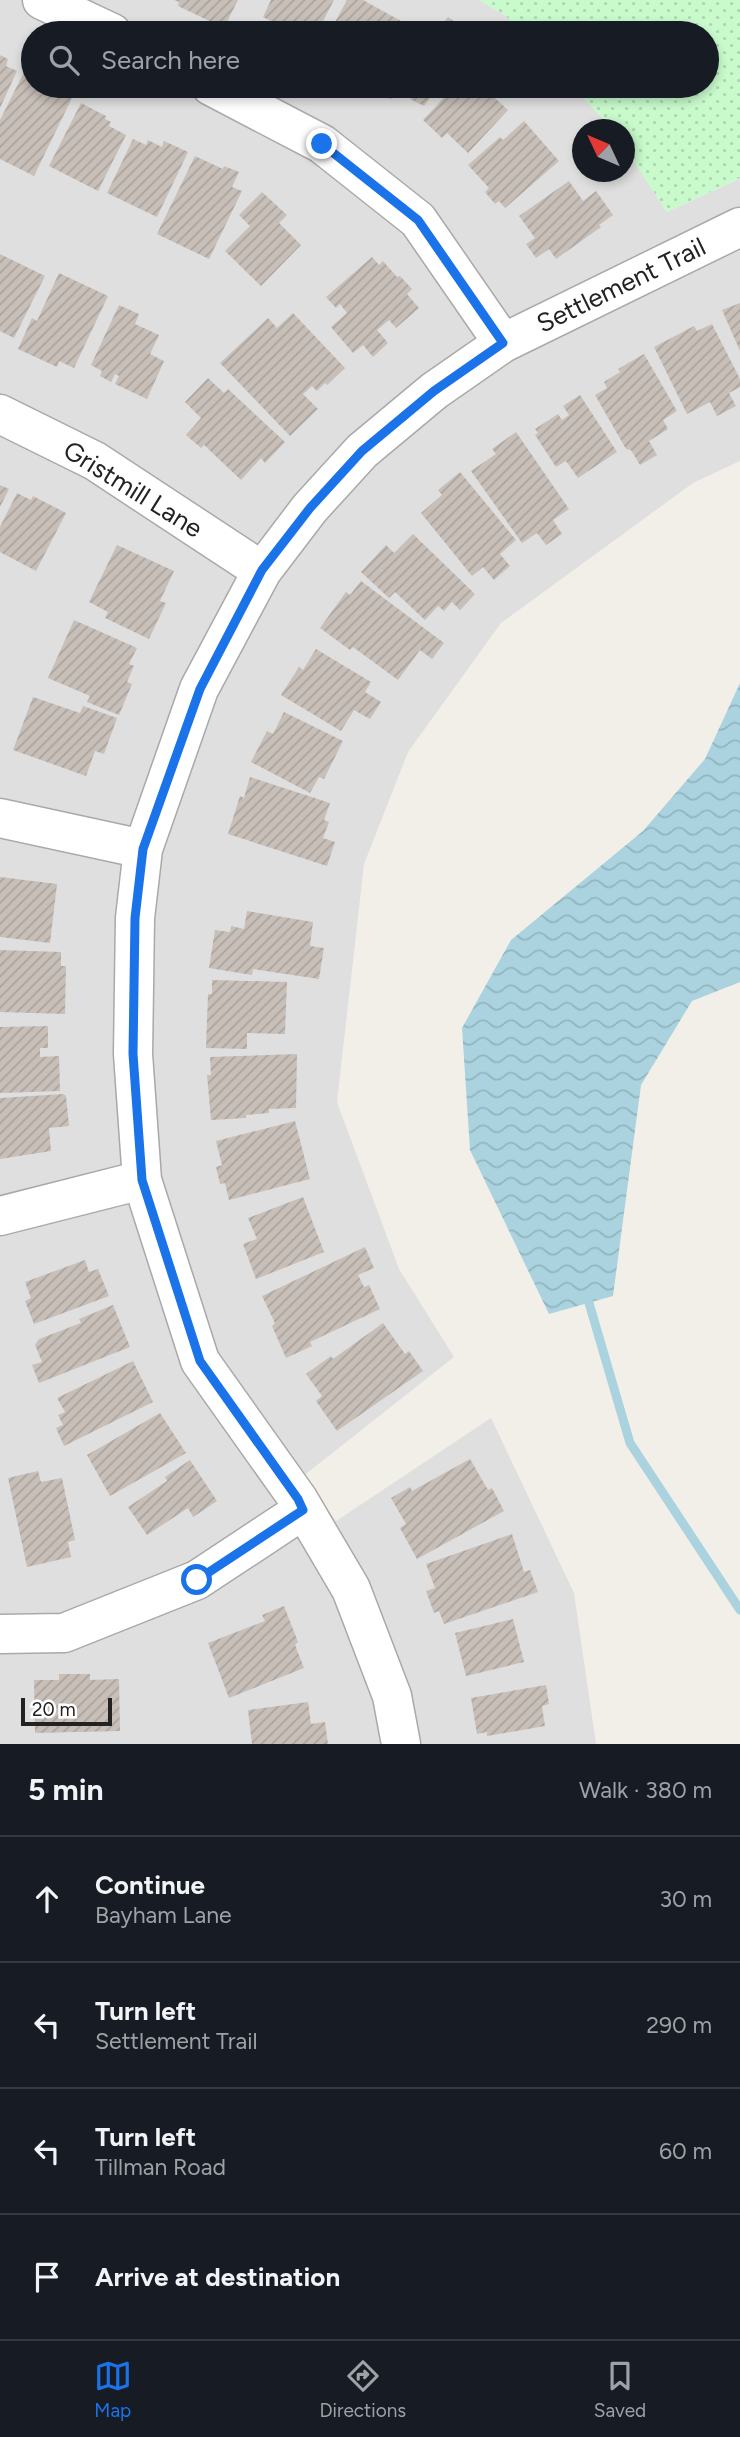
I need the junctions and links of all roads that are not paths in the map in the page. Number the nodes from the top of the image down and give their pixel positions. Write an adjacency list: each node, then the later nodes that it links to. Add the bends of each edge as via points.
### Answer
1 (48, 1): 2 (street)
2 (88, 21)
3 (234, 98): 5 (street, via 322,144 418,220)
4 (740, 227): 5 (street, Settlement Trail)
5 (503, 343): 7 (street, Settlement Trail, via 434,391 362,451)
6 (0, 414): 7 (street, Gristmill Lane, via 95,461)
7 (262, 570): 9 (street, Settlement Trail, via 200,689)
8 (0, 818): 9 (street)
9 (143, 849): 10 (street, Settlement Trail, via 135,918 133,1054)
10 (142, 1180): 11 (street); 12 (street, Settlement Trail, via 200,1361)
11 (0, 1216)
12 (303, 1510): 13 (street, via 197,1580 64,1633); 14 (street, Settlement Trail, via 351,1589 392,1696)
13 (0, 1634)
14 (401, 1744)

